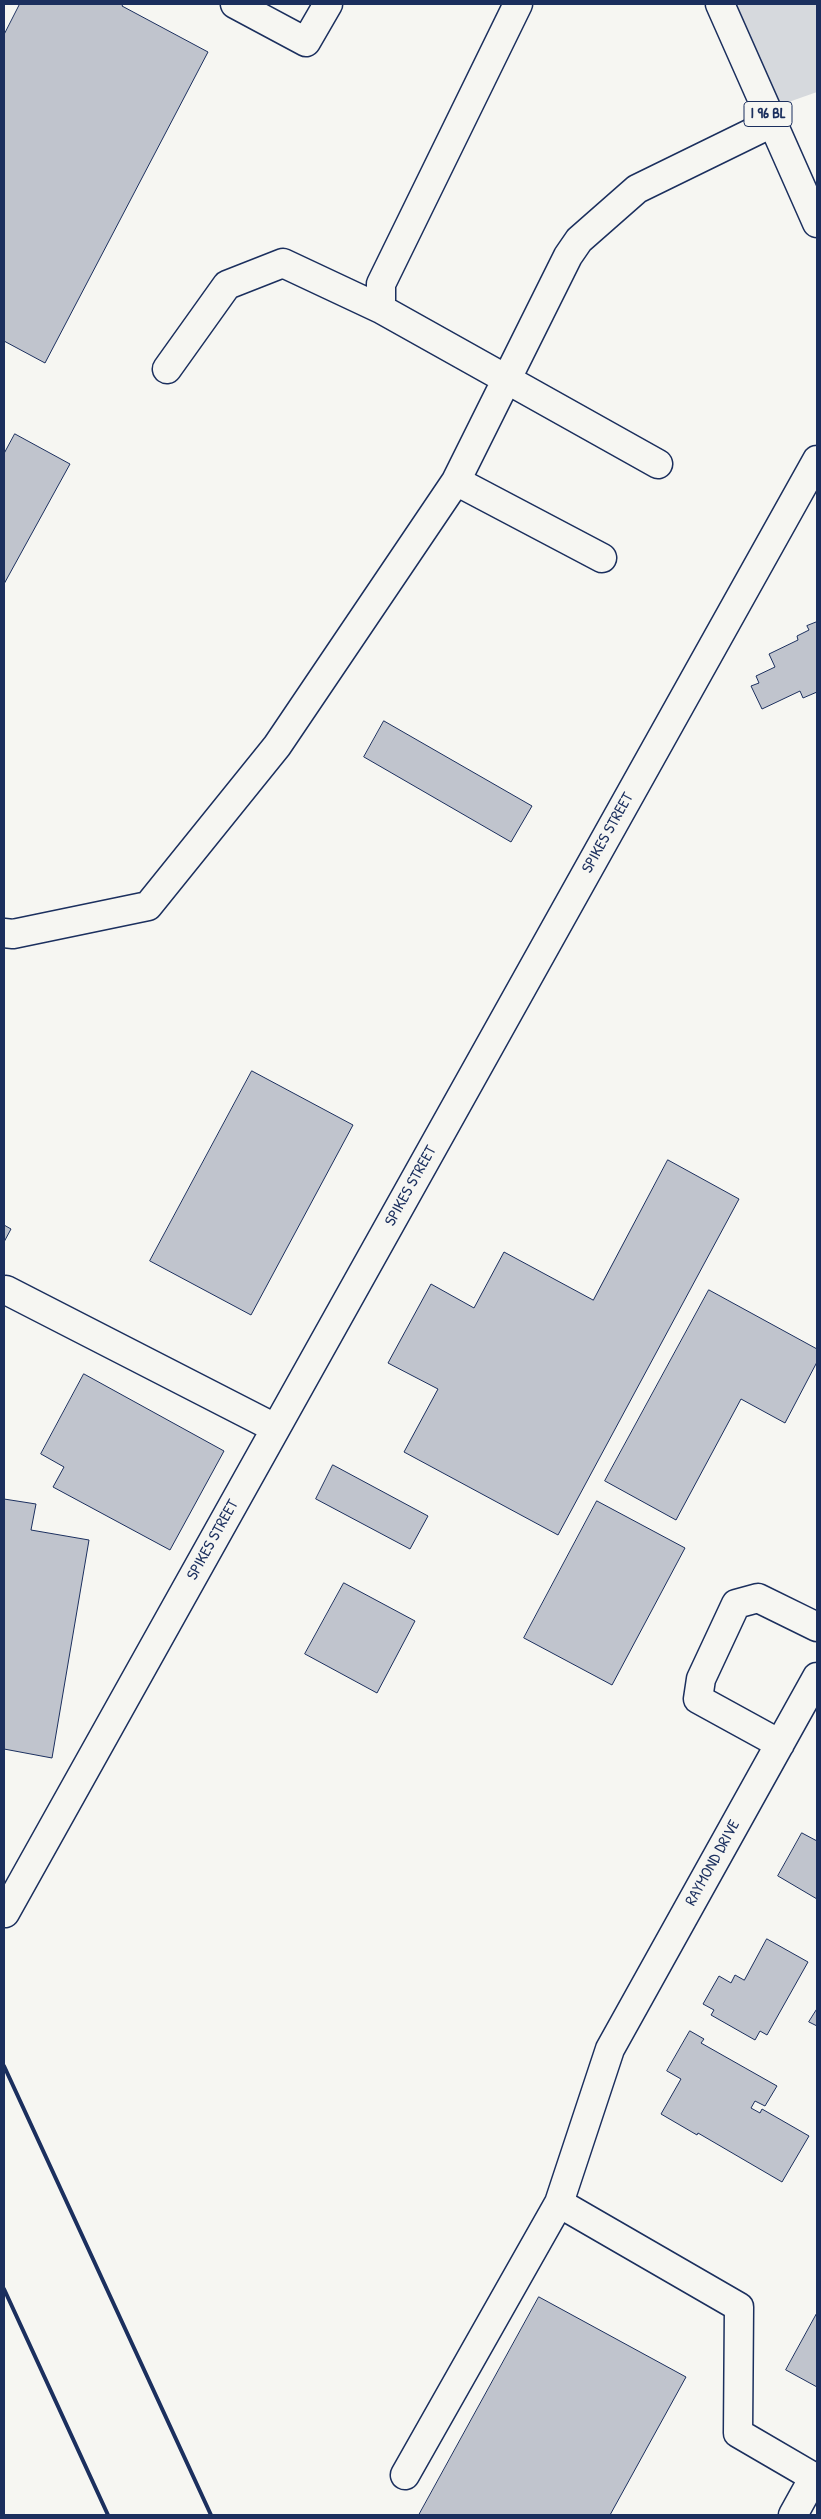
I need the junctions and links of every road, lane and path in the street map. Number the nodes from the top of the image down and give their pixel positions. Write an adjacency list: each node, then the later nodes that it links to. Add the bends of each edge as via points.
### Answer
1 (235, 4): 2 (street, via 306,42)
2 (328, 4)
3 (518, 4): 7 (street, via 381,284)
4 (720, 4): 5 (street, I 96 BL)
5 (772, 123): 6 (street, I 96 BL); 9 (street, via 637,188 579,240)
6 (817, 223)
7 (381, 309): 8 (street, via 283,263 227,285); 9 (street)
8 (167, 369)
9 (507, 378): 11 (street); 12 (street)
10 (817, 460): 16 (street, SPIKES STREET)
11 (658, 464)
12 (456, 481): 13 (street); 14 (street, via 277,746 148,906 13,934)
13 (602, 558)
14 (4, 933)
15 (6, 1290): 16 (street)
16 (275, 1428): 20 (street, SPIKES STREET)
17 (817, 1627): 19 (street, via 758,1598 736,1604 701,1679 698,1699)
18 (817, 1677): 19 (street, RAYMOND DRIVE)
19 (780, 1744): 21 (street, RAYMOND DRIVE, via 610,2049)
20 (5, 1913)
21 (559, 2204): 22 (street, RAYMOND DRIVE); 23 (street, via 738,2306 738,2433)
22 (405, 2475)
23 (816, 2478): 24 (street)
24 (793, 2515)

